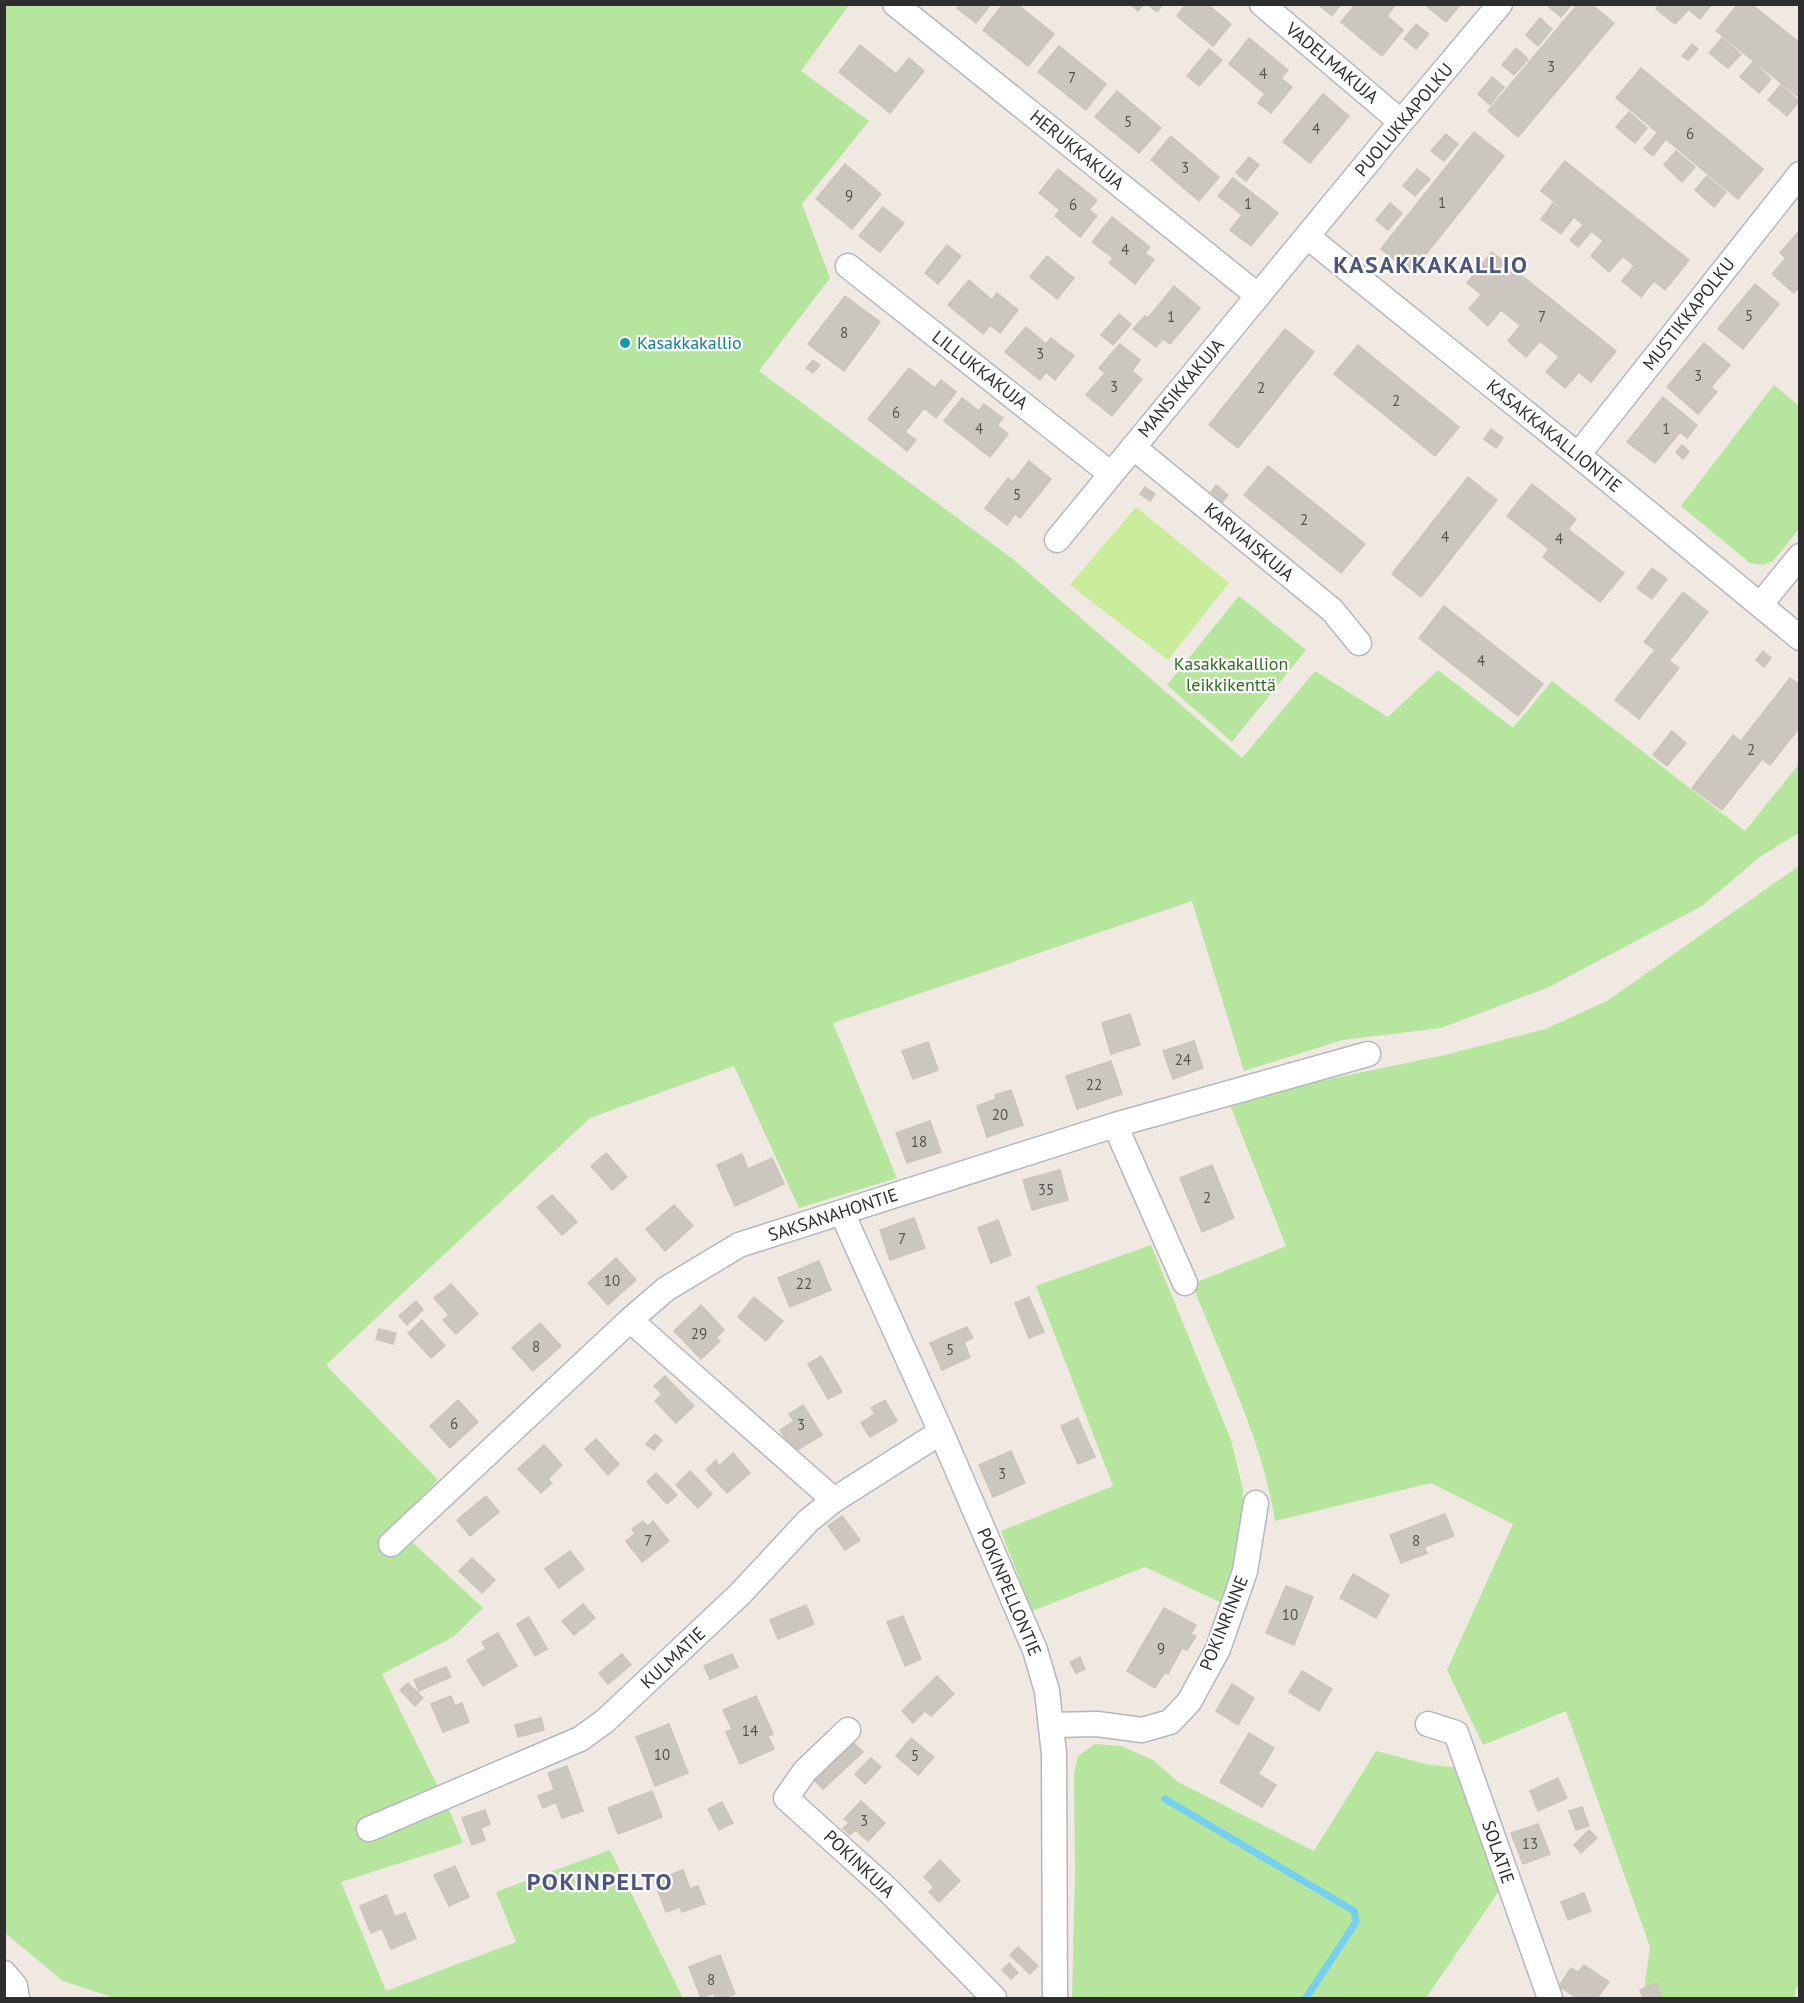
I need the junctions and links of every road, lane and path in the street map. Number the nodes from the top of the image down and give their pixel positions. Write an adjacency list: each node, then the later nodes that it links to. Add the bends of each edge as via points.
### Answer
1 (895, 4): 8 (street, HERUKKAKUJA)
2 (1262, 4): 4 (street, VADELMAKUJA)
3 (1500, 4): 4 (street, PUOLUKKAPOLKU)
4 (1401, 122): 6 (street, PUOLUKKAPOLKU)
5 (1800, 174): 10 (street, MUSTIKKAPOLKU)
6 (1308, 237): 8 (street, MANSIKKAKUJA); 10 (street, KASAKKAKALLIONTIE)
7 (848, 266): 11 (street, LILLUKKAKUJA)
8 (1257, 296): 9 (street, MANSIKKAKUJA)
9 (1132, 447): 11 (street, MANSIKKAKUJA); 16 (street, KARVIAISKUJA, via 1332,610)
10 (1578, 455): 14 (street, KASAKKAKALLIONTIE)
11 (1111, 474): 12 (street, MANSIKKAKUJA)
12 (1057, 540)
13 (1800, 556): 14 (street)
14 (1760, 605): 15 (street, KASAKKAKALLIONTIE)
15 (1800, 638)
16 (1359, 643)
17 (1368, 1054): 18 (street, SAKSANAHONTIE)
18 (1115, 1125): 19 (street, SAKSANAHONTIE); 20 (street)
19 (842, 1213): 21 (street, SAKSANAHONTIE, via 739,1245 666,1289); 22 (street, POKINPELLONTIE)
20 (1185, 1283)
21 (630, 1320): 23 (street); 25 (street, SAKSANAHONTIE)
22 (941, 1432): 23 (street, KULMATIE); 27 (street, POKINPELLONTIE, via 1035,1650)
23 (834, 1500): 29 (street, KULMATIE, via 790,1539 740,1594 605,1721 580,1739)
24 (1256, 1503): 27 (street, POKINRINNE, via 1245,1571 1218,1649 1189,1702 1170,1722 1142,1730 1097,1724)
25 (391, 1544)
26 (1428, 1724): 34 (street, SOLATIE, via 1456,1733)
27 (1052, 1725): 33 (street, POKINPELLONTIE)
28 (848, 1730): 32 (street, POKINKUJA, via 805,1771 786,1798 888,1890)
29 (369, 1828)
30 (4, 1973): 31 (street, via 15,1986)
31 (17, 1998)
32 (994, 1998)
33 (1055, 1998)
34 (1550, 1998)

